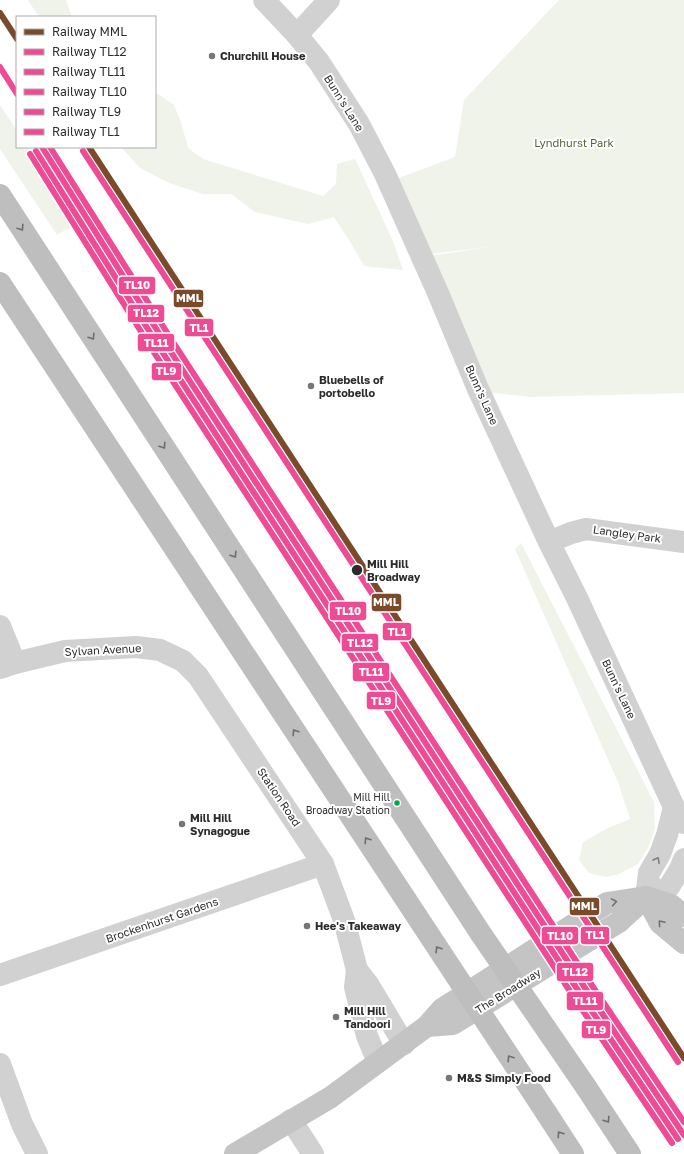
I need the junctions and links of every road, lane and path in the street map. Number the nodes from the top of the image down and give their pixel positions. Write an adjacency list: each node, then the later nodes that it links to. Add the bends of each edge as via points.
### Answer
1 (264, 0): 3 (street, Bunn's Lane)
2 (329, 0): 3 (street)
3 (297, 35): 6 (street, Bunn's Lane, via 319,62 359,124 384,174 478,389)
4 (0, 195): 27 (highway, one-way to 27, bridge, via 481,934)
5 (0, 283): 26 (highway, one-way to 5, bridge)
6 (549, 542): 7 (street, Langley Park, via 586,529); 11 (street, Bunn's Lane)
7 (684, 542)
8 (0, 626): 10 (street)
9 (160, 650): 10 (street, Sylvan Avenue, via 136,647 65,651); 13 (street, Station Road, via 183,661 198,676)
10 (7, 666)
11 (679, 815): 14 (street, Bunn's Lane, one-way to 11, via 649,873)
12 (684, 859): 14 (street, via 669,887)
13 (323, 864): 17 (street, Station Road, via 344,920); 18 (street, Brockenhurst Gardens)
14 (646, 897): 15 (main road, via 671,905); 16 (main road, one-way to 14, via 660,923); 19 (main road, The Broadway, via 607,904 442,1009 427,1026)
15 (684, 916)
16 (684, 943)
17 (357, 970): 19 (street, Station Road); 20 (street, Station Road, via 355,987 367,1036)
18 (0, 975)
19 (404, 1044): 20 (main road, The Broadway)
20 (378, 1062): 22 (main road, The Broadway, via 331,1097)
21 (0, 1064): 23 (street, via 22,1124)
22 (291, 1120): 24 (main road, The Broadway); 25 (street)
23 (37, 1154)
24 (235, 1154)
25 (314, 1154)
26 (573, 1154)
27 (630, 1154)

